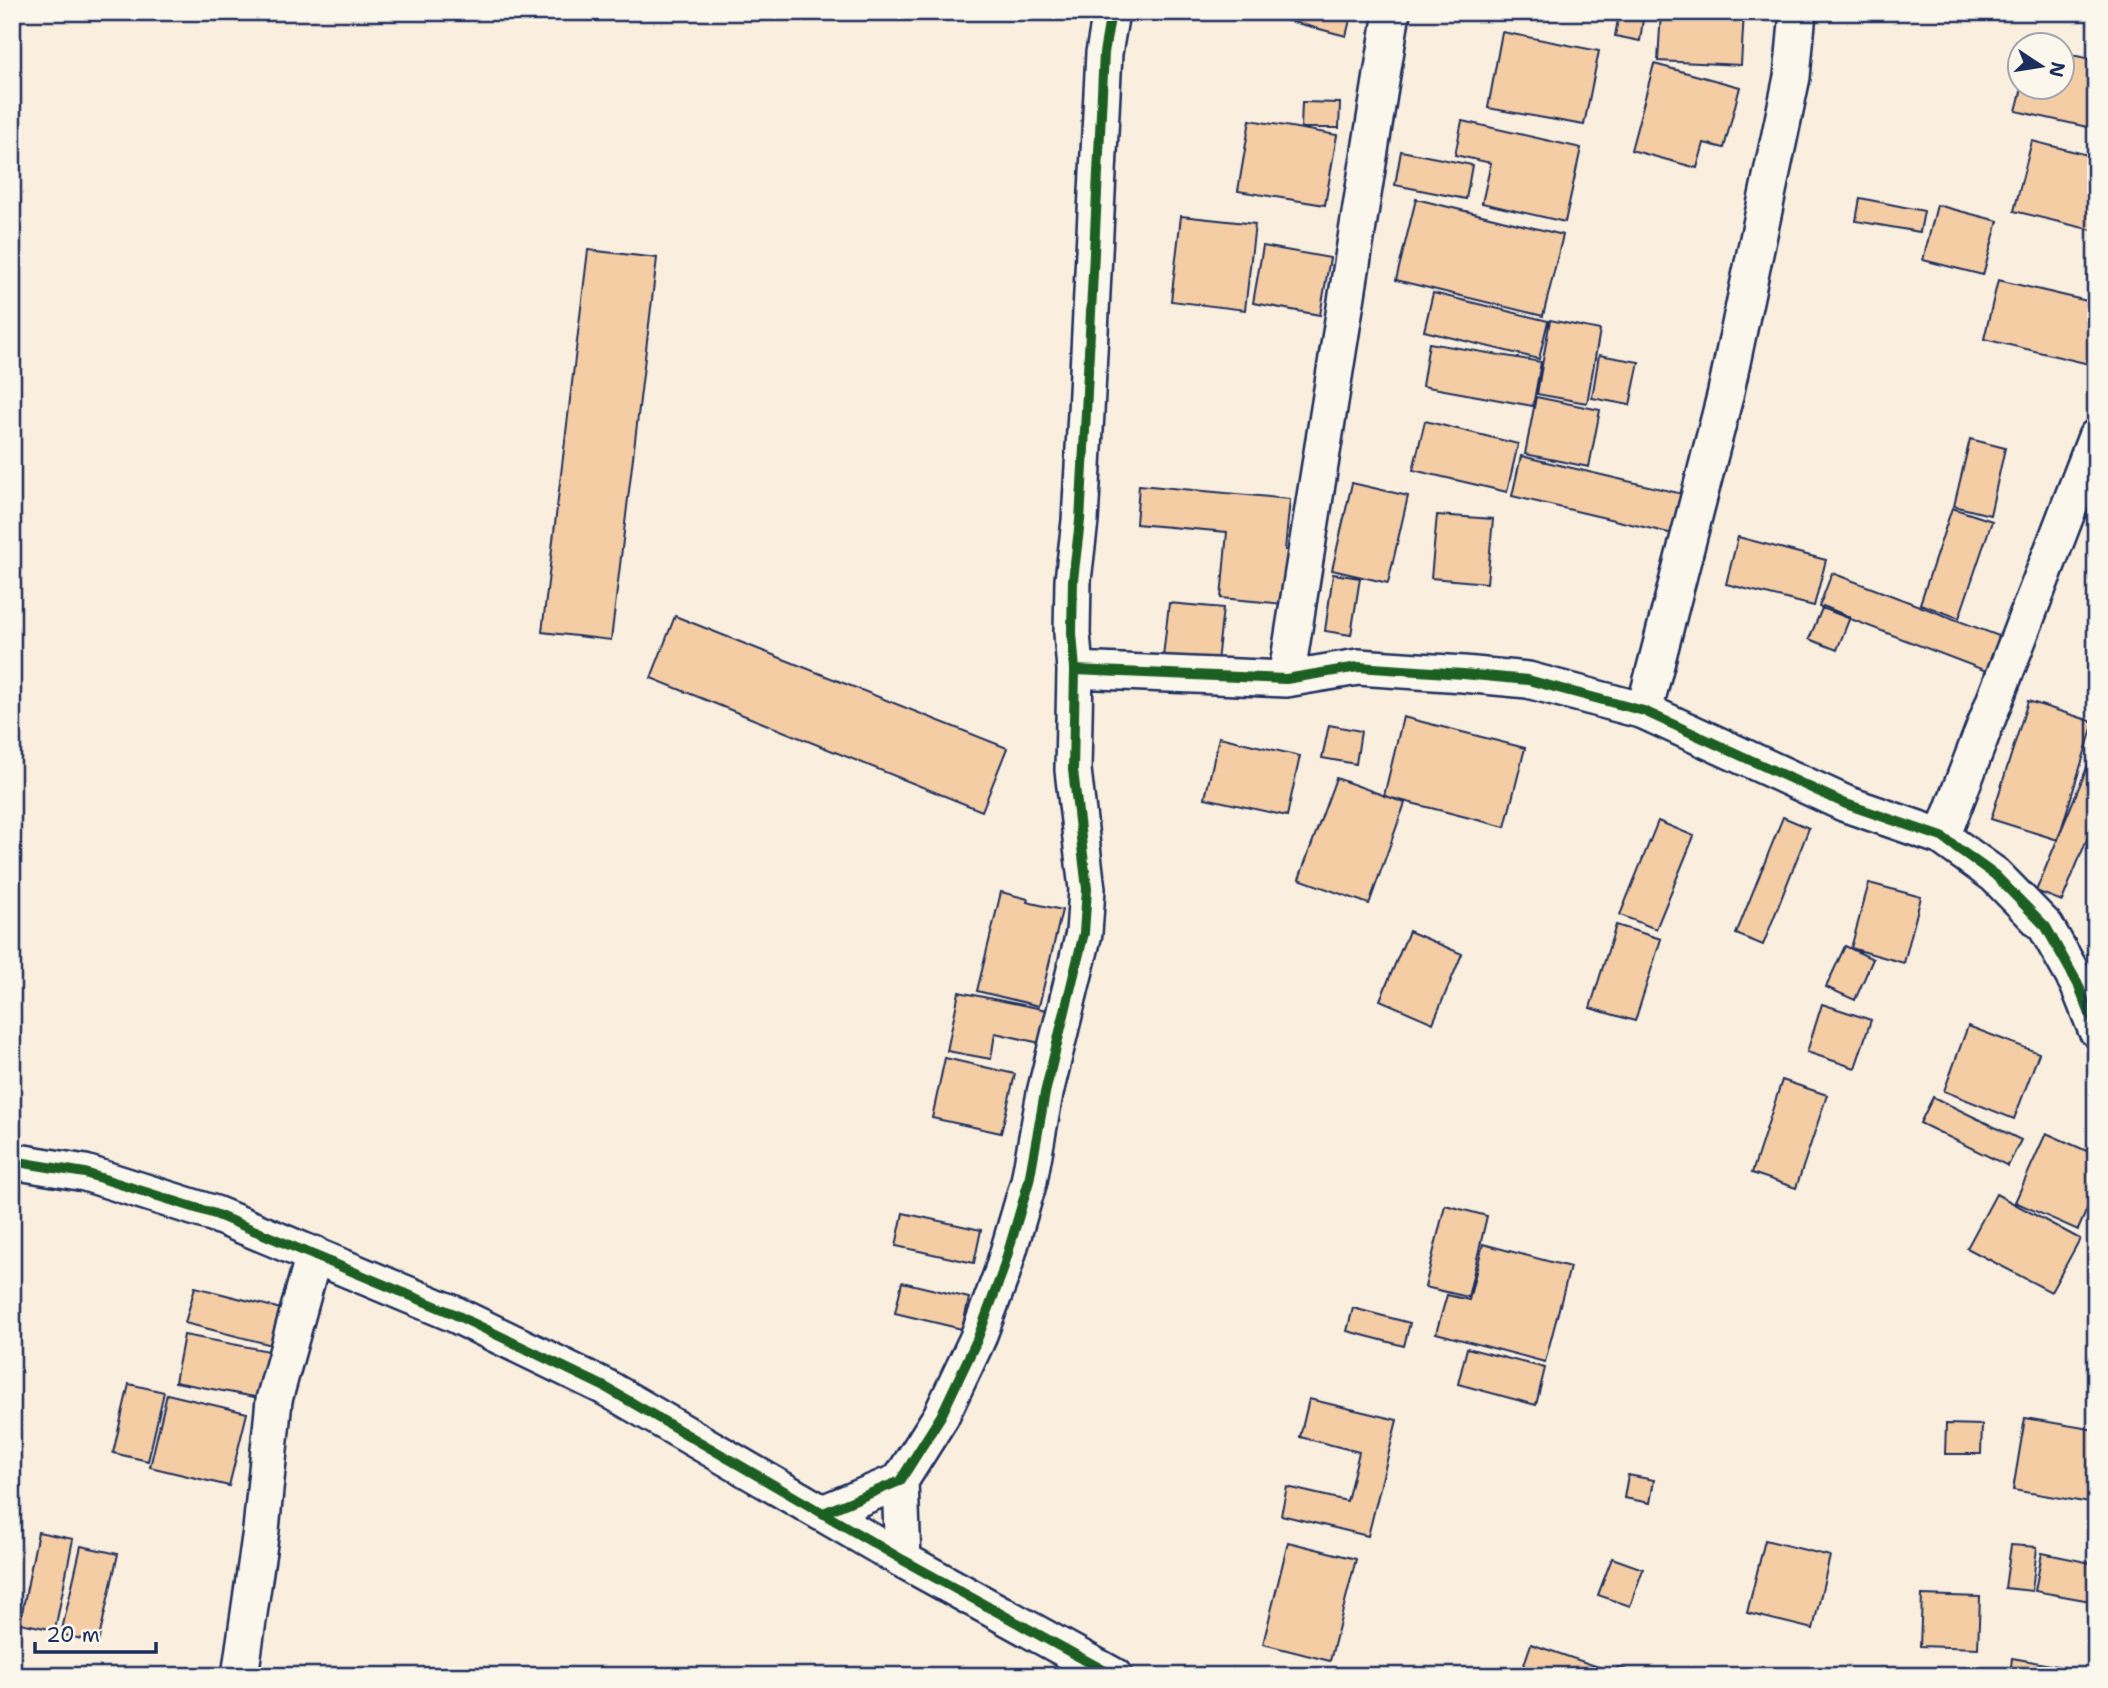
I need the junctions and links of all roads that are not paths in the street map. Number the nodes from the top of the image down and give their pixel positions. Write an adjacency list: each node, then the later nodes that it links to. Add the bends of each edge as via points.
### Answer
1 (1111, 12): 5 (street, via 1104,53 1085,440 1073,580)
2 (1392, 12): 6 (street)
3 (1798, 12): 7 (street, via 1792,77 1726,396)
4 (2096, 437): 8 (street)
5 (1074, 670): 6 (street); 12 (street, via 1073,770 1087,889 1084,933 1029,1181 1002,1273 941,1416)
6 (1286, 679): 7 (street, via 1358,667 1464,674 1528,680)
7 (1644, 710): 8 (street, via 1846,804)
8 (1942, 837): 9 (street, via 1995,875 2046,927 2078,984)
9 (2096, 1029)
10 (12, 1160): 11 (street, via 85,1173 215,1214)
11 (314, 1254): 13 (street, via 452,1313 605,1387); 15 (street, via 274,1400)
12 (900, 1481): 13 (street); 14 (street)
13 (823, 1513): 14 (street)
14 (903, 1560): 16 (street)
15 (240, 1676)
16 (1114, 1676)

